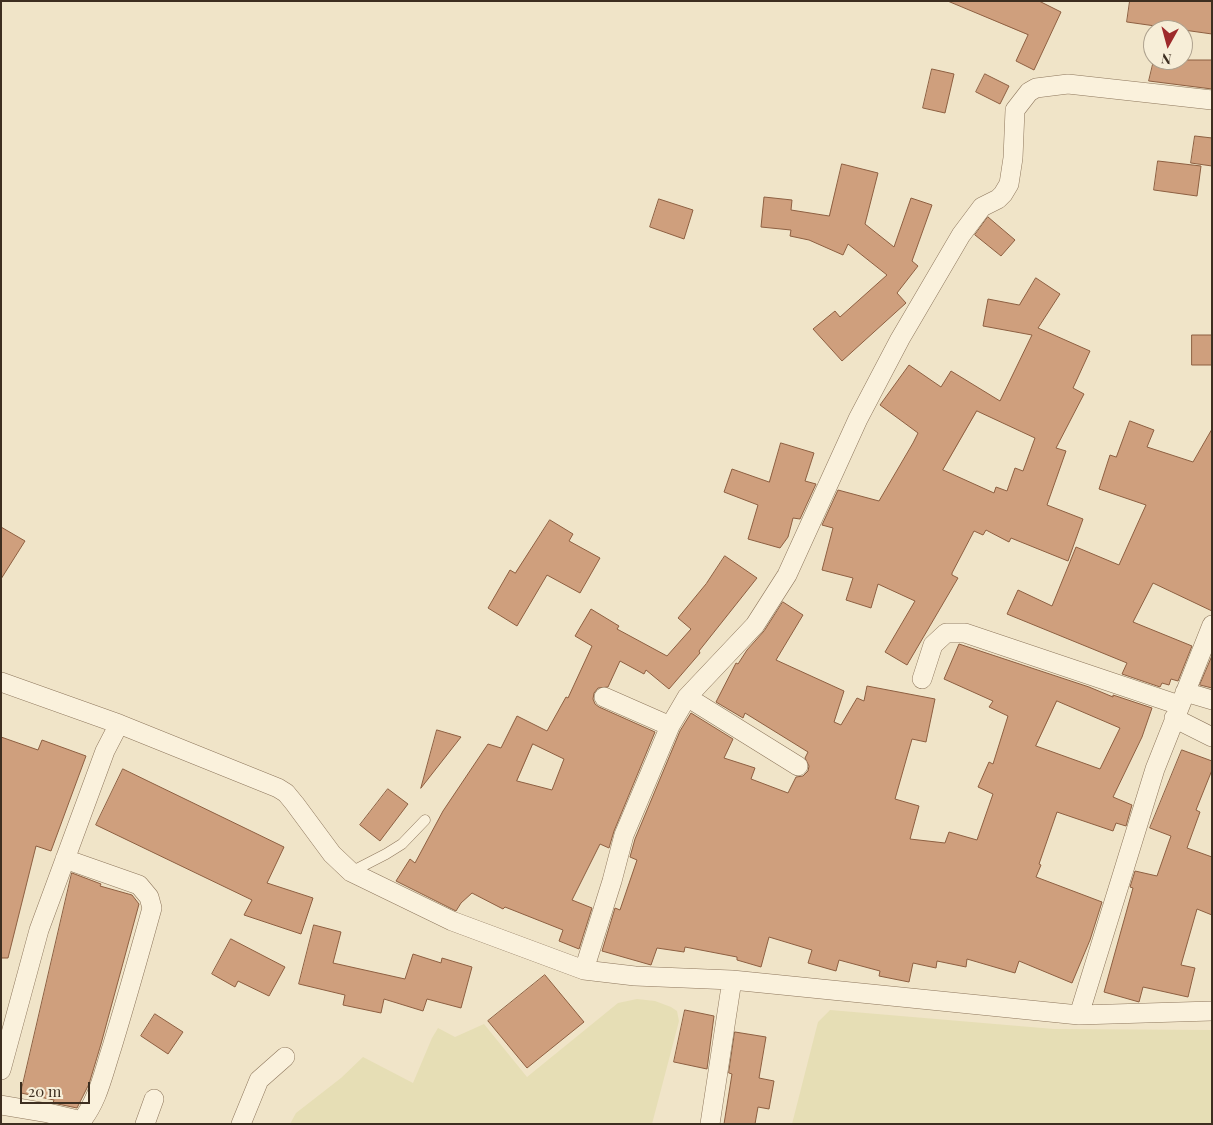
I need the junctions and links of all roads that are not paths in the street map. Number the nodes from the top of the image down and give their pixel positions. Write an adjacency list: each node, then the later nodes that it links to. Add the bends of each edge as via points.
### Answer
1 (1212, 100): 6 (street, via 1068,84 1036,88 1029,92 1015,110 1009,184 998,199 982,207 961,235 900,339 858,420 787,575 755,625)
2 (1212, 625): 8 (street)
3 (922, 680): 8 (street, via 933,645 946,633 965,633)
4 (1, 682): 9 (street)
5 (604, 697): 10 (street)
6 (687, 698): 10 (street); 12 (street)
7 (1212, 700): 8 (street)
8 (1180, 705): 11 (street); 19 (street, via 1155,769)
9 (119, 724): 14 (street, via 105,751); 15 (street, via 286,793 332,854)
10 (670, 726): 16 (street, via 624,834)
11 (1212, 737)
12 (798, 766)
13 (425, 820): 15 (lane, via 402,844)
14 (65, 859): 21 (street, via 39,930); 25 (street, via 132,882 149,896 152,908 96,1098)
15 (351, 872): 16 (street, via 452,921)
16 (584, 970): 17 (street, via 635,976)
17 (732, 980): 19 (street); 29 (street)
18 (1212, 1012): 19 (street)
19 (1079, 1015)
20 (285, 1057): 28 (street, via 259,1080)
21 (1, 1070)
22 (154, 1099): 27 (street)
23 (1, 1105): 24 (street)
24 (20, 1109): 25 (street); 26 (street)
25 (80, 1122)
26 (37, 1124)
27 (145, 1124)
28 (241, 1124)
29 (710, 1124)

